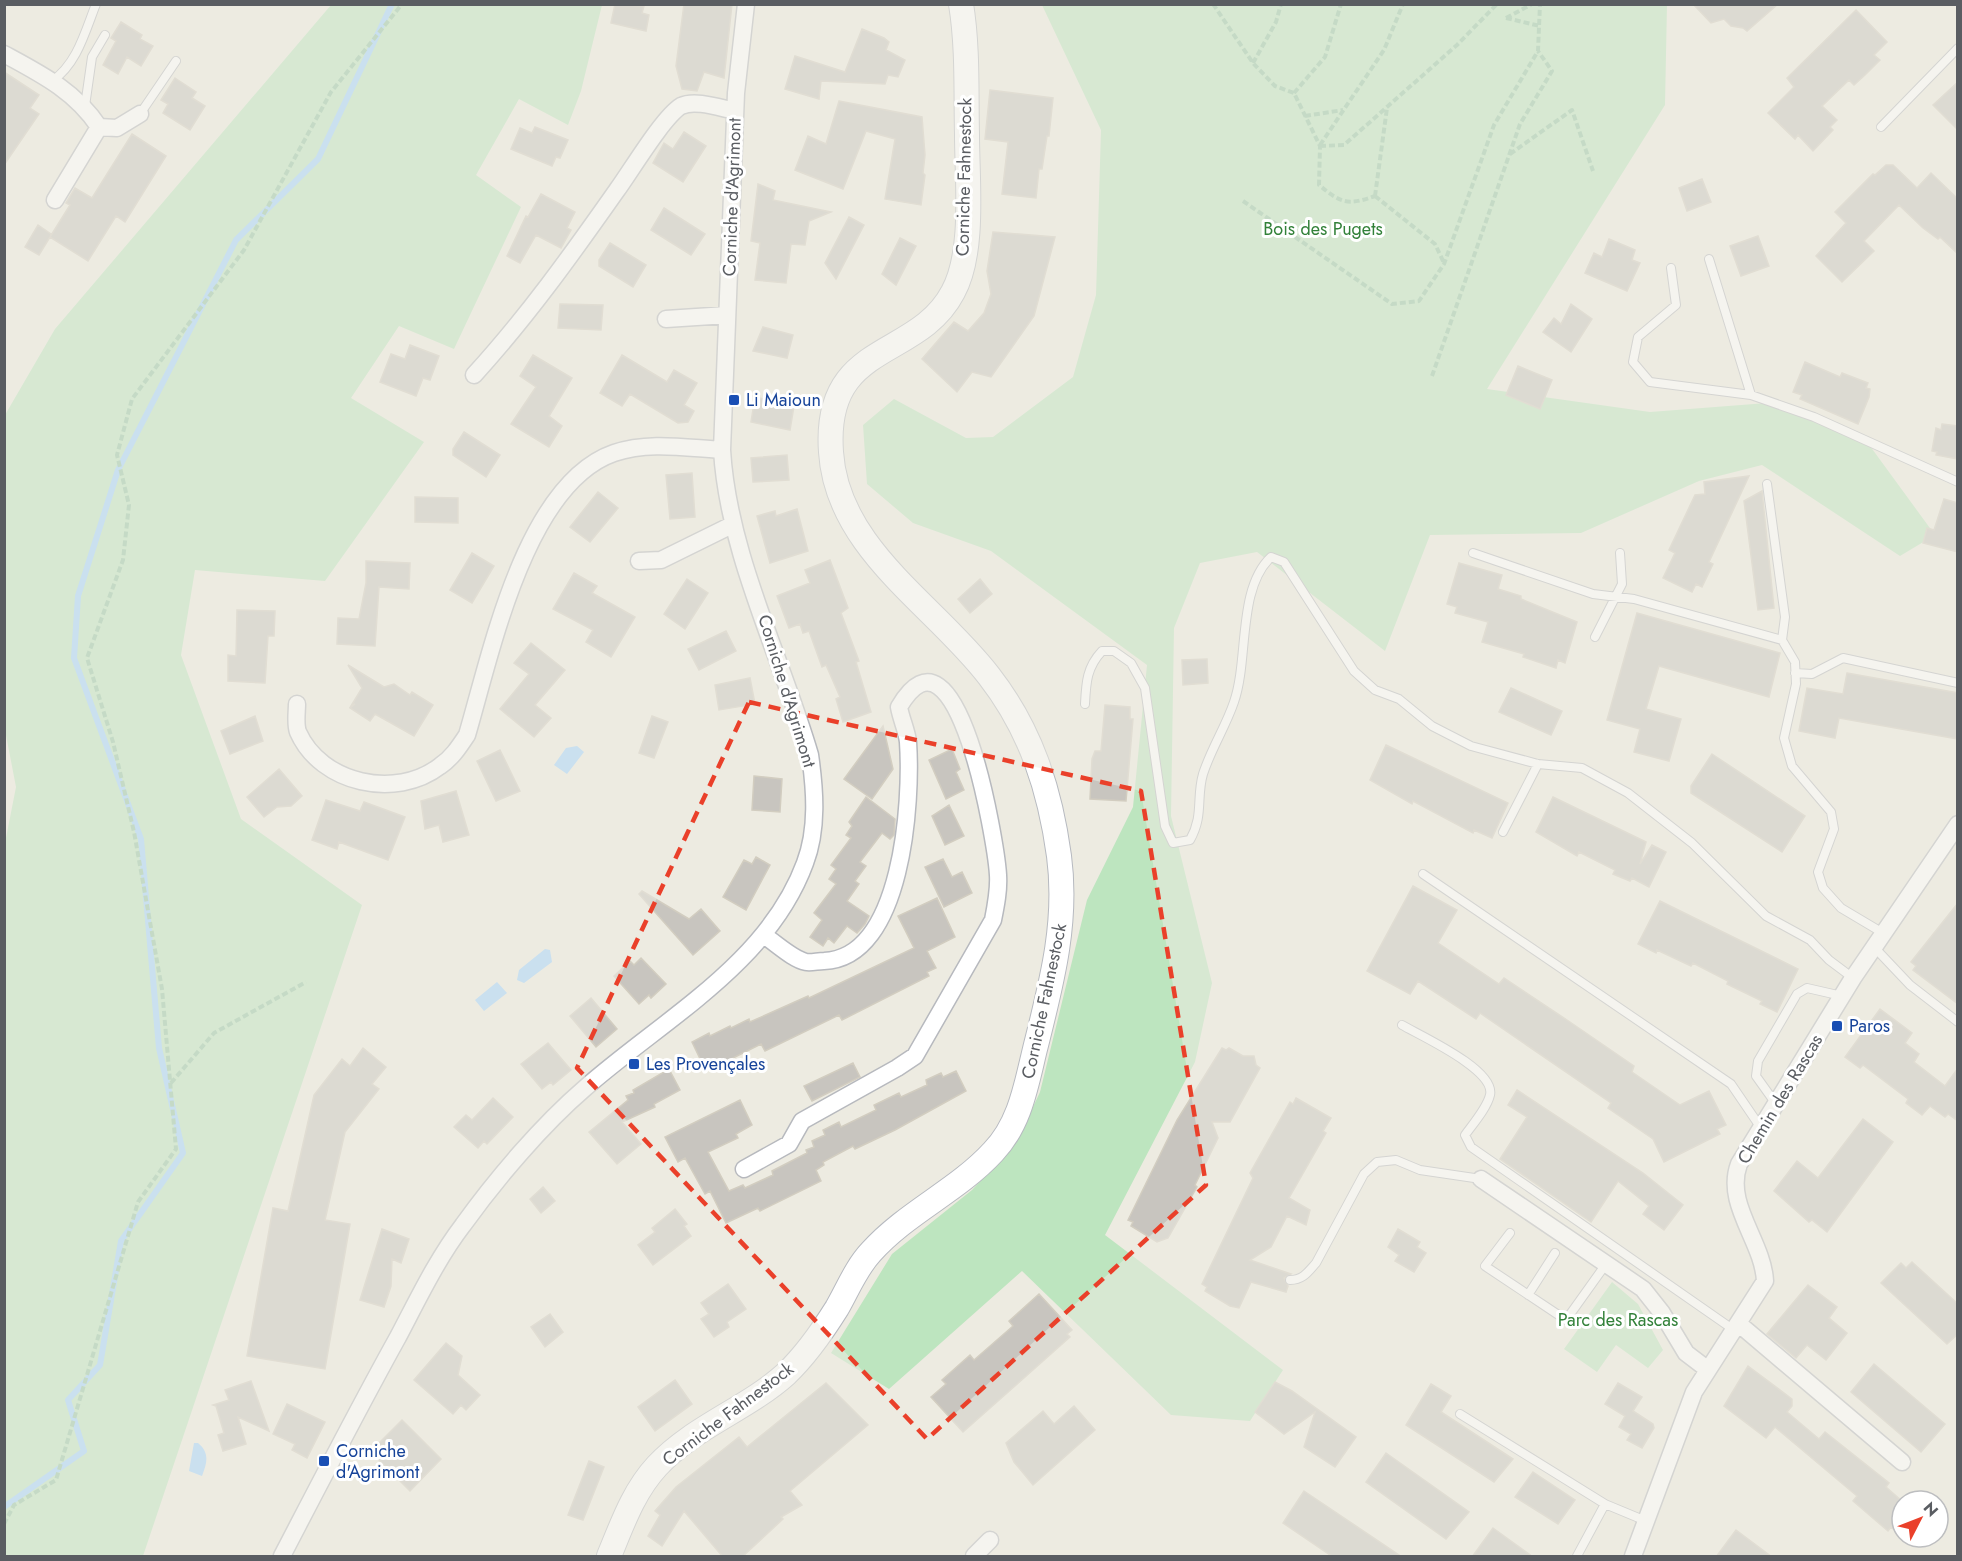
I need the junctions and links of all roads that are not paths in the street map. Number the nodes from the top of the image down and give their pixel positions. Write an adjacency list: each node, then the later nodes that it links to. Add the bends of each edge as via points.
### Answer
1 (96, 4): 8 (lane, via 74,57 64,73)
2 (746, 4): 10 (street, Corniche d'Agrimont)
3 (961, 4): 62 (main road, Corniche Fahnestock, via 967,172 961,271 950,298 937,315 854,372 837,402 830,448 841,498 858,530 888,568 986,671 1017,717 1037,761 1054,822 1062,898 1057,956 1024,1093 1013,1125 1000,1144 963,1179 903,1222 868,1256 815,1341 789,1371 656,1467 630,1507)
4 (105, 35): 9 (lane, via 92,57)
5 (1958, 48): 13 (lane)
6 (4, 54): 8 (street)
7 (176, 61): 11 (lane)
8 (51, 81): 9 (street)
9 (85, 106): 12 (street)
10 (735, 111): 17 (street, Corniche d'Agrimont); 19 (street, via 689,103 679,107 506,341)
11 (140, 114): 12 (street, via 117,128)
12 (99, 127): 14 (street)
13 (1881, 127)
14 (55, 200)
15 (1709, 259): 20 (lane)
16 (1671, 268): 20 (lane, via 1676,305 1638,337 1633,362 1650,382)
17 (727, 315): 18 (street); 21 (street, Corniche d'Agrimont)
18 (666, 319)
19 (474, 375)
20 (1751, 395): 22 (lane, via 1814,417)
21 (722, 450): 24 (street, Corniche d'Agrimont); 33 (street, via 654,445 613,454 580,473 536,531 517,569 467,735 439,768 386,785 356,782 310,750 297,730)
22 (1958, 482)
23 (1767, 484): 30 (lane, via 1785,617)
24 (732, 525): 27 (street, via 661,560); 39 (street, Corniche d'Agrimont, via 798,716 810,755 815,792 806,862)
25 (1473, 553): 28 (lane, via 1593,594)
26 (1620, 553): 28 (lane, via 1622,584)
27 (639, 561)
28 (1615, 597): 29 (lane); 30 (lane)
29 (1595, 638)
30 (1782, 640): 31 (lane, via 1795,663)
31 (1795, 673): 32 (lane, via 1812,674 1843,658); 40 (lane, via 1784,738 1792,766 1832,812 1834,829 1818,872 1823,888 1840,908)
32 (1958, 683)
33 (297, 704)
34 (1085, 704): 35 (lane, via 1086,679 1093,660 1102,651 1114,651 1131,663 1145,688 1165,826 1173,843 1190,840 1198,825 1203,775 1235,700 1253,588 1261,567 1271,557 1284,562 1354,671 1375,690 1399,699 1432,726 1472,746)
35 (1538, 764): 37 (lane); 41 (lane, via 1582,768 1628,793 1692,843 1766,916 1810,940 1828,960)
36 (1958, 824): 40 (street, Chemin des Rascas)
37 (1503, 832)
38 (1423, 874): 46 (lane, via 1731,1084)
39 (764, 935): 47 (street, via 805,962 835,961 853,954 871,936 891,897 905,825 908,741 899,707 919,683 934,683 946,691 972,747 979,778 998,874 993,920 915,1056 802,1121 789,1144); 61 (street, Corniche d'Agrimont, via 709,987 556,1115 462,1225 366,1394)
40 (1879, 940): 41 (street, Chemin des Rascas); 43 (lane, via 1910,986)
41 (1853, 978): 42 (street, Chemin des Rascas)
42 (1842, 996): 45 (street, Chemin des Rascas); 45 (lane, via 1807,988 1797,994 1758,1061 1756,1076)
43 (1958, 1022)
44 (1402, 1024): 54 (lane, via 1480,1071 1490,1085 1491,1096 1465,1135 1472,1147)
45 (1776, 1104): 46 (street, Chemin des Rascas)
46 (1761, 1129): 54 (street, Chemin des Rascas, via 1735,1177 1735,1191 1764,1266 1765,1281)
47 (744, 1169)
48 (1481, 1179): 51 (street); 52 (lane, via 1420,1170 1396,1160 1377,1162 1364,1174 1316,1263 1306,1275)
49 (1510, 1233): 53 (lane, via 1485,1266)
50 (1555, 1253): 53 (lane)
51 (1606, 1264): 53 (lane, via 1566,1320); 55 (street, via 1643,1289 1686,1353)
52 (1290, 1280)
53 (1528, 1295)
54 (1737, 1327): 55 (street, Chemin des Rascas); 57 (street)
55 (1707, 1369): 59 (street, Chemin des Rascas, via 1694,1392)
56 (1460, 1414): 58 (lane)
57 (1902, 1462)
58 (1605, 1504): 59 (lane); 64 (lane)
59 (1646, 1521): 65 (street, Chemin des Rascas)
60 (990, 1540): 63 (street)
61 (282, 1557)
62 (609, 1557)
63 (974, 1557)
64 (1577, 1557)
65 (1633, 1557)

